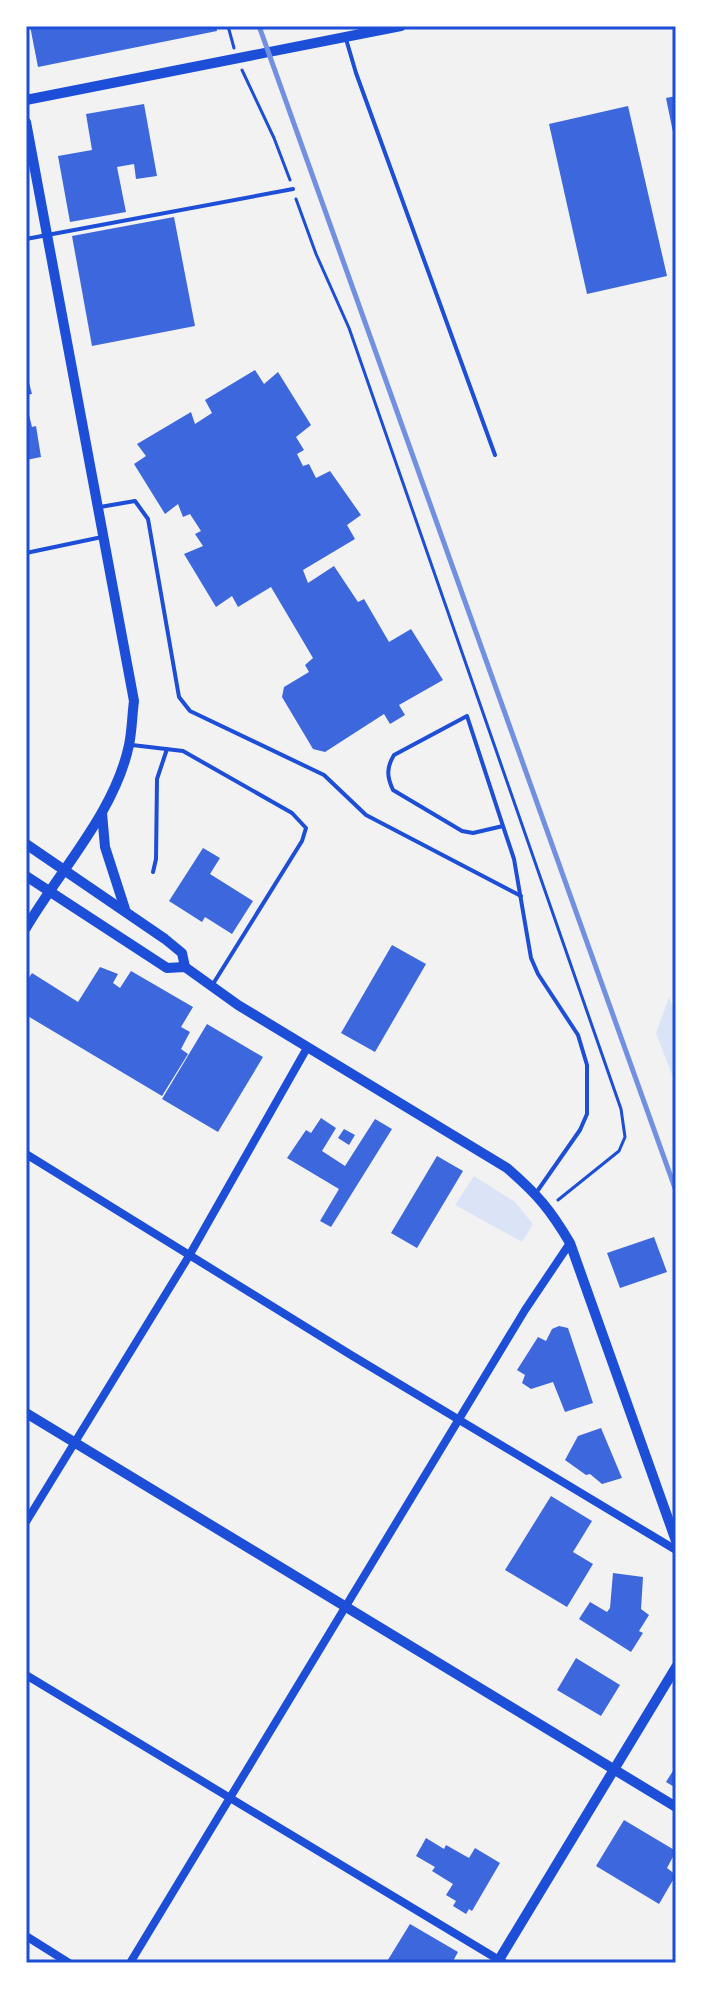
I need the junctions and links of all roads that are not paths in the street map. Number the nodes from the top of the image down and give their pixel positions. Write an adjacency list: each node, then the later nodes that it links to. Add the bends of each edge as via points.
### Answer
1 (401, 26): 2 (street)
2 (345, 37): 3 (street); 8 (lane)
3 (26, 100)
4 (26, 122): 6 (street)
5 (293, 189): 6 (lane)
6 (47, 234): 7 (lane); 9 (street)
7 (26, 239)
8 (495, 455)
9 (99, 507): 10 (street); 21 (lane, via 135,501 148,519 179,697 190,711 324,775 366,815)
10 (104, 537): 11 (lane); 12 (street, via 134,701)
11 (26, 553)
12 (129, 744): 13 (lane); 14 (street)
13 (167, 749): 18 (lane, via 157,779); 25 (lane, via 209,764 292,813 306,828)
14 (102, 813): 17 (street); 22 (street, via 105,847)
15 (503, 826): 15 (lane, via 462,831 393,790 388,765 394,755 467,716); 21 (lane)
16 (26, 844): 17 (street)
17 (63, 869): 20 (street); 22 (street)
18 (153, 872)
19 (26, 876): 20 (street)
20 (49, 890): 23 (street); 24 (street, via 167,968)
21 (521, 896): 28 (lane, via 531,958 578,1035 587,1065 587,1114)
22 (125, 909): 24 (street, via 182,953)
23 (26, 928)
24 (185, 967): 25 (street)
25 (211, 986): 26 (street)
26 (307, 1048): 28 (street, via 507,1168); 30 (street)
27 (26, 1154): 30 (street)
28 (536, 1193): 29 (street)
29 (570, 1243): 32 (street); 35 (street)
30 (189, 1256): 32 (street); 33 (street)
31 (26, 1413): 33 (street)
32 (459, 1419): 36 (street); 37 (street)
33 (75, 1444): 34 (street); 37 (street)
34 (26, 1522)
35 (676, 1541)
36 (676, 1550)
37 (345, 1606): 40 (street); 41 (street)
38 (676, 1667): 40 (street)
39 (26, 1675): 41 (street)
40 (614, 1769): 42 (street); 44 (street)
41 (230, 1798): 44 (street); 46 (street)
42 (676, 1807)
43 (26, 1936): 45 (street)
44 (500, 1962)
45 (69, 1963)
46 (130, 1963)

